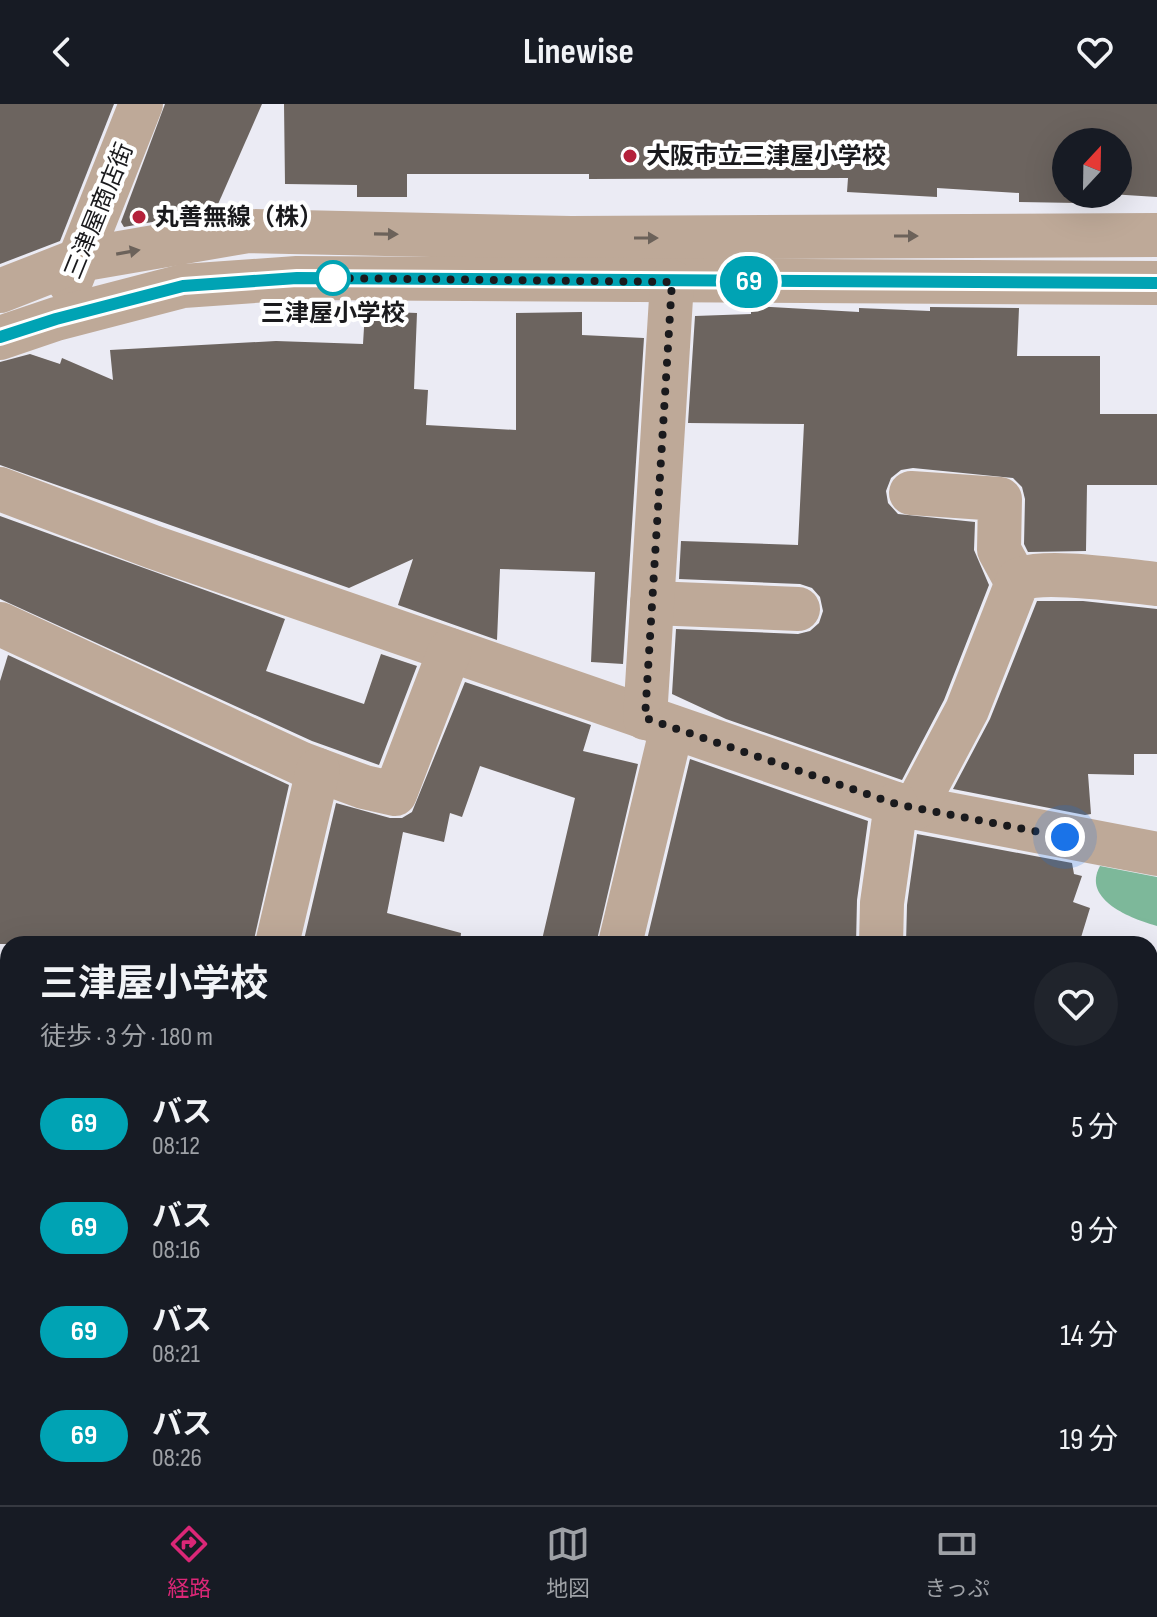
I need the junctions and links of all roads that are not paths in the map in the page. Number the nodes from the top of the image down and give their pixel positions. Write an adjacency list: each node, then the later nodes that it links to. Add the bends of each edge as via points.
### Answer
1 (141, 104): 3 (street, 三津屋商店街)
2 (1157, 235): 3 (street, one-way to 2, via 248,231 571,238)
3 (79, 260): 6 (street); 7 (street, 三津屋商店街)
4 (672, 282): 5 (street); 7 (street, via 297,278 183,286); 13 (street)
5 (1157, 283)
6 (0, 291)
7 (56, 319): 8 (street)
8 (0, 338)
9 (0, 489): 16 (street)
10 (911, 493): 11 (street, via 1000,499 999,550)
11 (1017, 583): 12 (street, via 1027,575); 19 (street, via 967,710)
12 (1157, 584)
13 (652, 603): 14 (street); 17 (street)
14 (798, 609)
15 (0, 624): 18 (street)
16 (450, 650): 17 (street); 18 (street, via 395,794)
17 (659, 722): 19 (street); 22 (street)
18 (318, 770): 21 (street)
19 (906, 806): 20 (street); 23 (street, via 882,903)
20 (1157, 854)
21 (279, 936)
22 (621, 936)
23 (881, 936)

